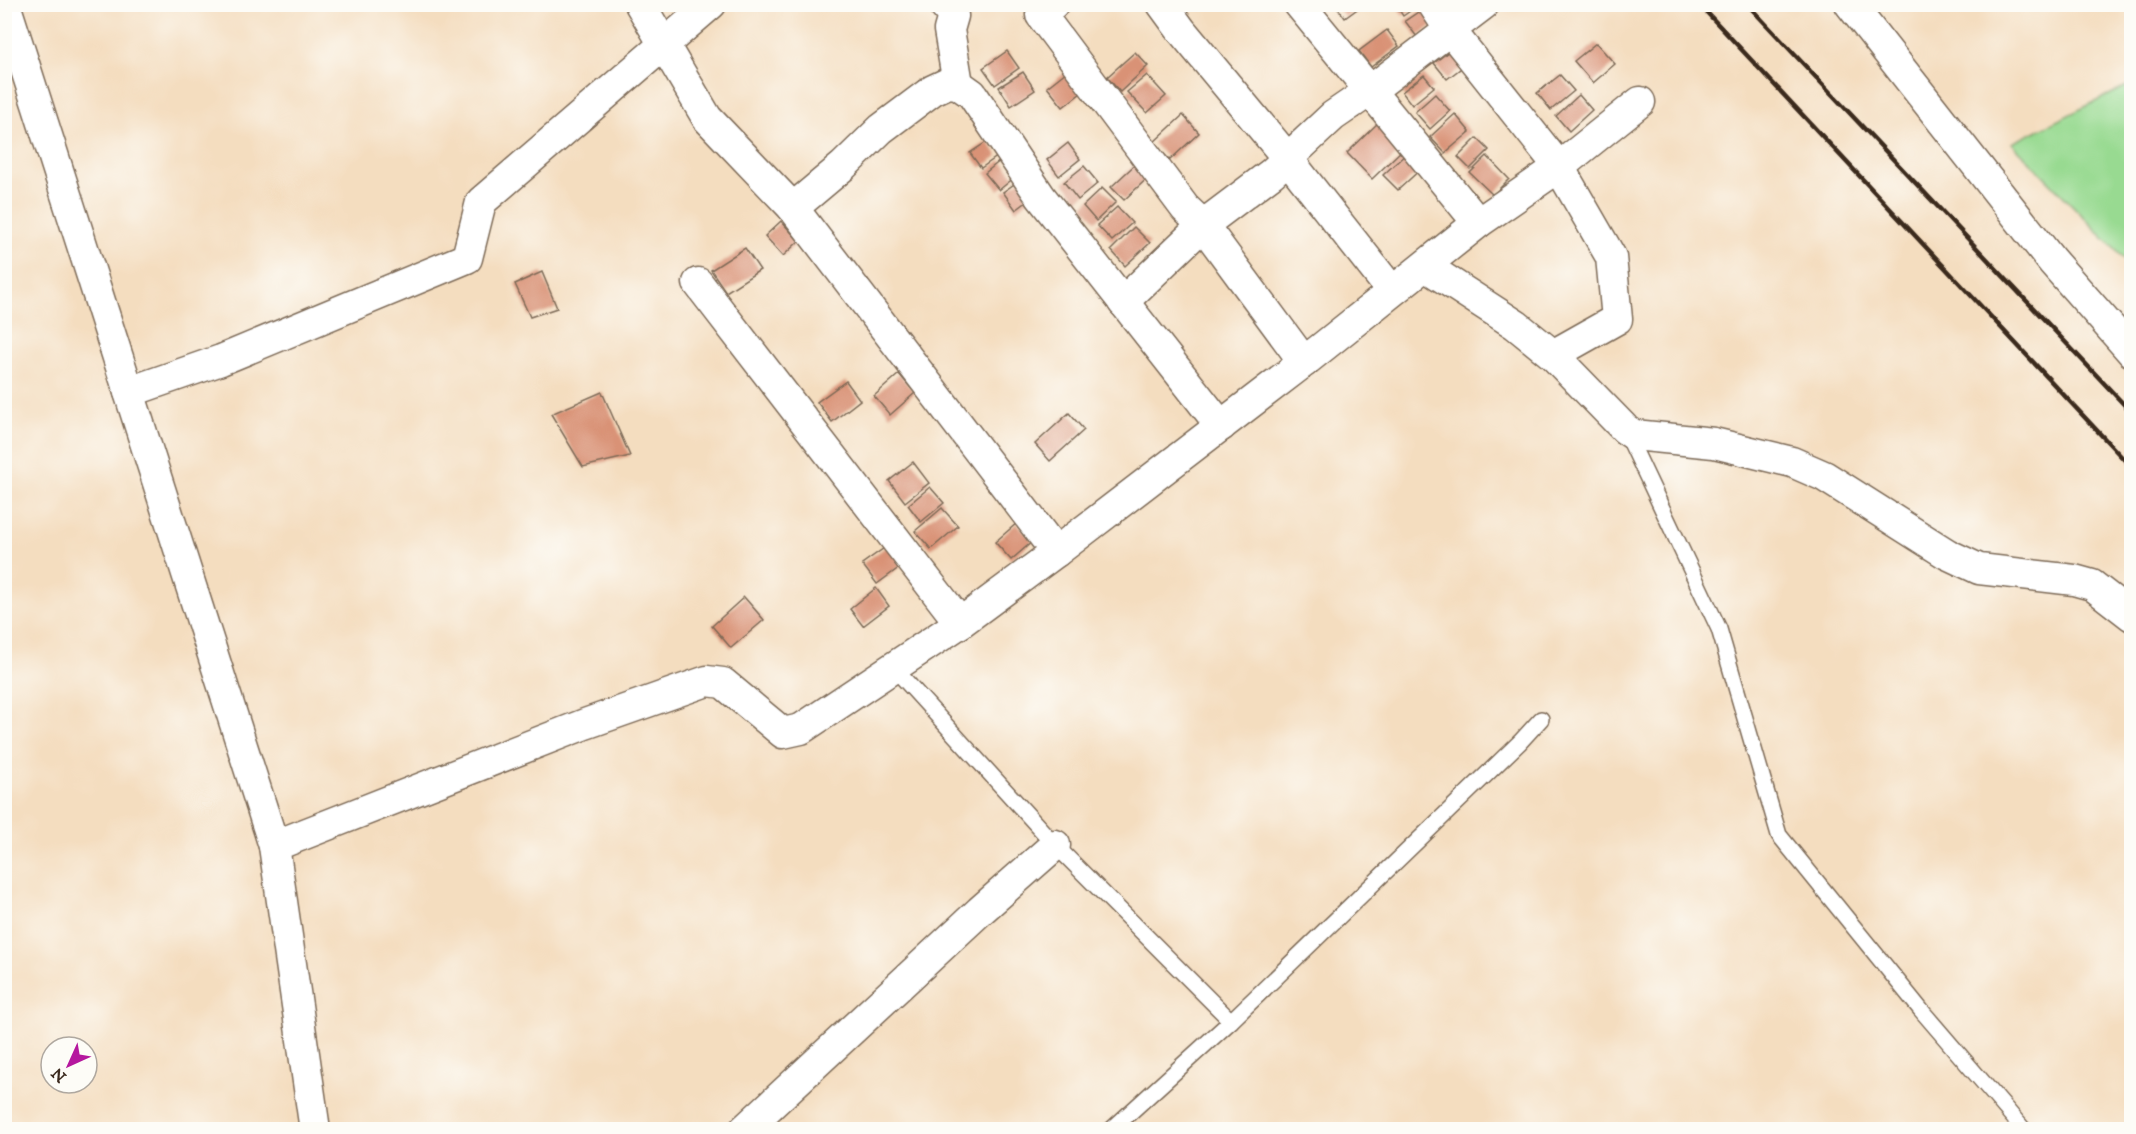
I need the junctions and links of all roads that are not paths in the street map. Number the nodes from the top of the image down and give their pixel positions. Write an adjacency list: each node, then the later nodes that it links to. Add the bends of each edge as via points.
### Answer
1 (5, 4): 28 (street)
2 (640, 4): 12 (street)
3 (711, 4): 12 (street)
4 (943, 4): 13 (street, via 953,16 949,30)
5 (1053, 4): 20 (street, via 1041,15 1185,208)
6 (1162, 4): 16 (street)
7 (1299, 4): 14 (street)
8 (1433, 4): 11 (street)
9 (1484, 4): 11 (street)
10 (1850, 4): 25 (street, via 2052,261)
11 (1450, 30): 14 (street); 17 (street)
12 (665, 46): 18 (street, via 706,118); 28 (street, via 481,202 467,258 221,360)
13 (958, 84): 18 (street, via 948,83 933,90 881,129); 24 (street, via 972,94 1041,197)
14 (1371, 90): 16 (street, via 1334,116); 19 (street)
15 (1640, 102): 17 (street)
16 (1288, 159): 20 (street); 23 (street)
17 (1559, 167): 19 (street); 26 (street, via 1611,256 1617,319)
18 (793, 208): 31 (street)
19 (1478, 224): 21 (street)
20 (1203, 225): 24 (street); 27 (street)
21 (1425, 266): 23 (street); 26 (street, via 1516,325)
22 (698, 283): 33 (street)
23 (1392, 291): 27 (street)
24 (1123, 302): 29 (street)
25 (2132, 351)
26 (1553, 355): 30 (street)
27 (1304, 362): 29 (street)
28 (129, 392): 37 (street)
29 (1221, 426): 31 (street)
30 (1625, 429): 32 (street, via 1642,437 1714,443 1792,462 1824,476 1947,554 1980,569 2092,585); 42 (lane, via 1719,629 1779,835)
31 (1056, 552): 33 (street)
32 (2132, 616)
33 (960, 623): 34 (street)
34 (893, 667): 36 (lane); 37 (street, via 801,729 783,733 723,683 707,681 585,724)
35 (1541, 718): 38 (lane)
36 (1055, 845): 38 (lane); 40 (street)
37 (274, 846): 39 (street)
38 (1231, 1022): 41 (lane)
39 (315, 1130)
40 (744, 1130)
41 (1111, 1130)
42 (2024, 1130)

